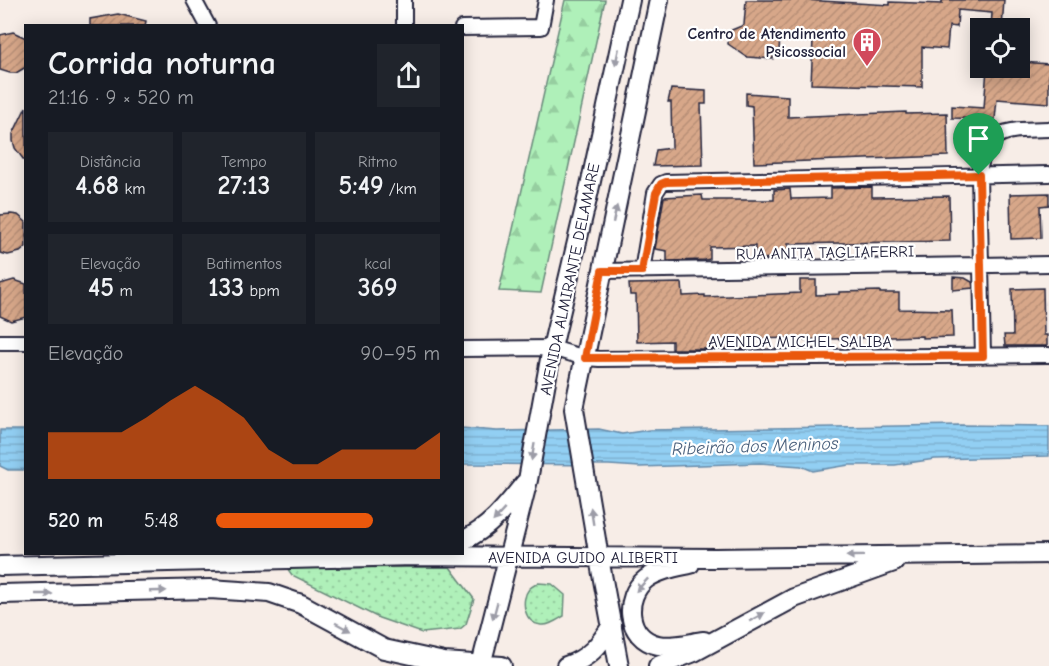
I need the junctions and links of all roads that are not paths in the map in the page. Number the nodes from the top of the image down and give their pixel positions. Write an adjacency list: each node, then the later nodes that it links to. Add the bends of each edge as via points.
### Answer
1 (194, 0): 6 (street)
2 (404, 0): 7 (street)
3 (546, 0): 8 (street, via 541,27)
4 (630, 0): 18 (main road, AVENIDA ALMIRANTE DELAMARE, one-way to 18)
5 (660, 0): 14 (main road, AVENIDA ALMIRANTE DELAMARE, one-way to 5)
6 (207, 24)
7 (404, 24)
8 (464, 28)
9 (1049, 129): 11 (street, via 1002,133 985,148)
10 (1049, 174): 11 (street)
11 (979, 175): 13 (street); 15 (street, via 666,182 656,193)
12 (1049, 264): 13 (street, RUA ANITA TAGLIAFERRI)
13 (981, 266): 15 (street, RUA ANITA TAGLIAFERRI); 21 (street)
14 (602, 271): 15 (street, RUA ANITA TAGLIAFERRI); 22 (main road, AVENIDA ALMIRANTE DELAMARE)
15 (642, 271)
16 (0, 342): 17 (street)
17 (24, 342)
18 (552, 348): 19 (street, AVENIDA MICHEL SALIBA); 22 (street, AVENIDA MICHEL SALIBA); 23 (main road, AVENIDA ALMIRANTE DELAMARE, one-way to 23)
19 (464, 349)
20 (1049, 355): 21 (street, AVENIDA MICHEL SALIBA)
21 (983, 356): 22 (street, AVENIDA MICHEL SALIBA)
22 (585, 358): 28 (main road, AVENIDA ALMIRANTE DELAMARE, one-way to 22, via 574,409)
23 (529, 478): 24 (main road, one-way to 24, via 494,521); 30 (main road, AVENIDA ALMIRANTE DELAMARE)
24 (464, 540)
25 (1049, 554): 29 (main road, AVENIDA GUIDO ALIBERTI)
26 (383, 555): 32 (main road, AVENIDA GUIDO ALIBERTI)
27 (448, 555): 30 (main road, AVENIDA GUIDO ALIBERTI)
28 (599, 556): 30 (main road, AVENIDA GUIDO ALIBERTI); 31 (main road, AVENIDA GUIDO ALIBERTI); 34 (main road, AVENIDA ALMIRANTE DELAMARE)
29 (913, 556): 31 (main road, AVENIDA GUIDO ALIBERTI, one-way to 31); 35 (main road, AVENIDA GUIDO ALIBERTI, one-way to 29, via 794,598)
30 (509, 557): 38 (main road, AVENIDA ALMIRANTE DELAMARE, one-way to 38)
31 (715, 558): 35 (main road, one-way to 35, via 648,578 632,598 631,615 638,633 654,644)
32 (0, 566)
33 (0, 594): 36 (main road, one-way to 36, via 210,589 269,593 301,604)
34 (612, 625): 41 (main road, via 589,655); 42 (main road, AVENIDA ALMIRANTE DELAMARE)
35 (721, 638): 37 (main road, AVENIDA GUIDO ALIBERTI)
36 (384, 649): 38 (main road, via 424,659); 39 (main road)
37 (666, 664)
38 (481, 665): 40 (main road)
39 (402, 666)
40 (502, 666)
41 (566, 666)
42 (619, 666)

